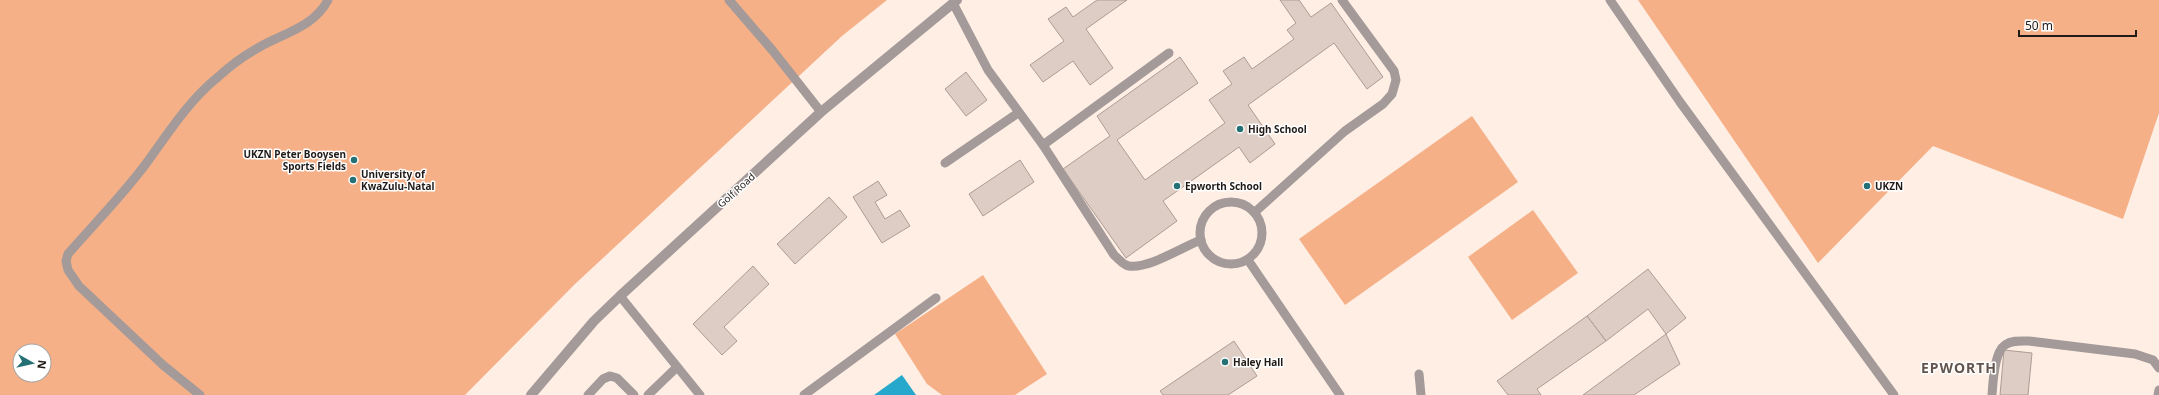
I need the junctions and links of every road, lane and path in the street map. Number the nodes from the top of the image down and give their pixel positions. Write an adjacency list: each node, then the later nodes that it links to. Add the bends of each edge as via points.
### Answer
1 (328, 0): 20 (lane, via 323,9 304,26 264,44 235,62 212,82 168,131 120,196 68,254 68,270 79,286 163,365)
2 (729, 0): 7 (lane)
3 (1342, 0): 11 (lane, via 1394,71 1396,80 1392,94 1383,104 1345,131)
4 (1610, 0): 29 (lane, via 1680,102)
5 (955, 2): 7 (street, Golf Road); 8 (lane, via 988,70)
6 (1169, 53): 9 (lane)
7 (821, 112): 14 (street, Golf Road)
8 (1018, 113): 9 (lane); 10 (lane)
9 (1043, 145): 12 (lane, via 1114,255 1123,263 1130,266 1161,259)
10 (945, 163)
11 (1255, 212): 12 (lane, via 1237,202 1217,205 1203,220); 13 (lane, via 1260,221 1261,243 1256,253)
12 (1201, 240): 13 (lane, via 1210,257 1219,262 1229,265)
13 (1248, 260): 27 (lane)
14 (620, 296): 16 (lane); 21 (street, Golf Road, via 594,321)
15 (936, 298): 26 (lane)
16 (677, 366): 24 (lane); 25 (lane)
17 (2159, 368): 30 (lane, via 2154,360 2135,354 2016,341 2006,344 1997,356)
18 (1419, 374): 28 (lane)
19 (2159, 390): 31 (lane)
20 (200, 395)
21 (531, 395)
22 (588, 395): 23 (lane, via 603,379 610,376 617,378)
23 (634, 395)
24 (648, 395)
25 (700, 395)
26 (804, 395)
27 (1340, 395)
28 (1421, 395)
29 (1894, 395)
30 (1992, 395)
31 (2158, 395)

